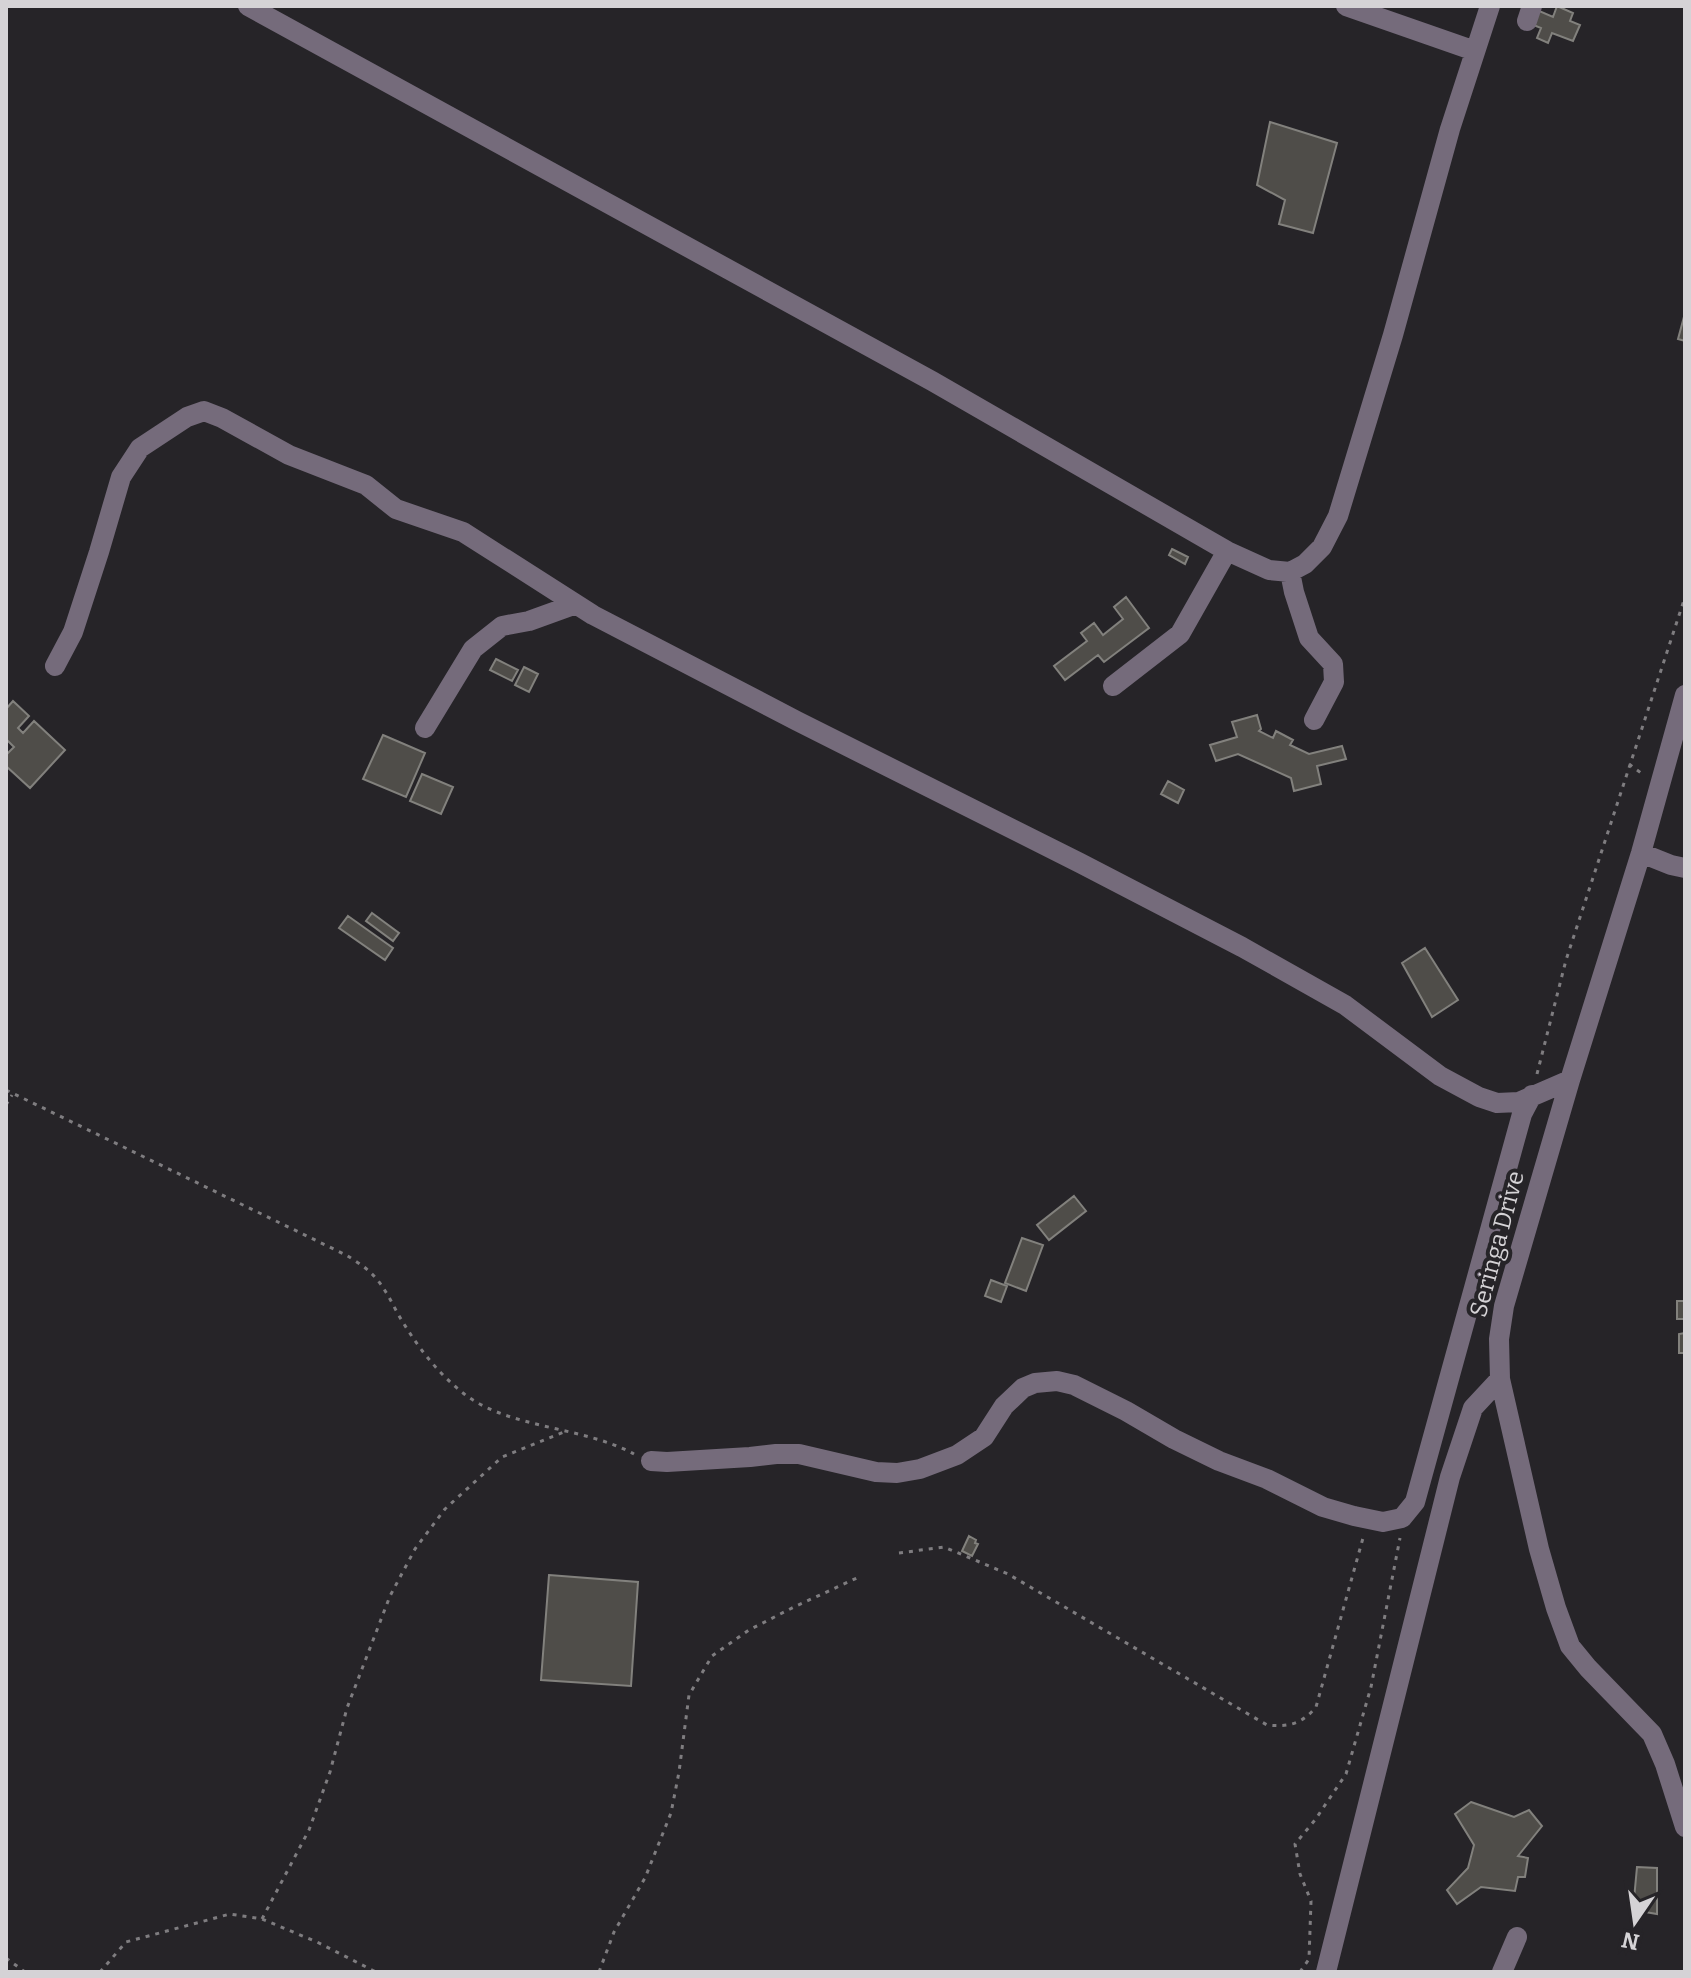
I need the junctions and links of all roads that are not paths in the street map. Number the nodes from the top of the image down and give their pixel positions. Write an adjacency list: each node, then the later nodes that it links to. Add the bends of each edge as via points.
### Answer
1 (248, 6): 5 (street, via 932,381)
2 (1346, 6): 4 (street)
3 (1490, 6): 4 (street)
4 (1475, 51): 6 (street, via 1338,516 1322,547)
5 (1227, 551): 6 (street, via 1269,570); 9 (street, via 1180,634)
6 (1290, 572): 11 (street, via 1309,638 1333,664 1334,682)
7 (576, 604): 8 (street, via 463,532 396,509 366,485 289,455 204,411 140,448 121,477 73,632); 12 (street, via 502,626 473,649); 16 (street, via 1242,947 1345,1005 1466,1090 1497,1103)
8 (55, 666)
9 (1113, 686)
10 (1685, 695): 13 (street, Seringa Drive)
11 (1314, 720)
12 (425, 728)
13 (1641, 853): 14 (street); 15 (street, Seringa Drive)
14 (1685, 868)
15 (1570, 1080): 16 (street); 17 (street, Seringa Drive, via 1504,1306)
16 (1532, 1095): 18 (street, via 1522,1114 1415,1502 1402,1518 1383,1522 1323,1507 1057,1381 1023,1388 984,1437 957,1455 920,1469 876,1472 799,1454)
17 (1500, 1379): 19 (street, Seringa Drive, via 1539,1549 1570,1646 1652,1734); 21 (street, via 1473,1408 1450,1477)
18 (651, 1461)
19 (1685, 1827)
20 (1517, 1937): 22 (street)
21 (1326, 1972)
22 (1502, 1972)

